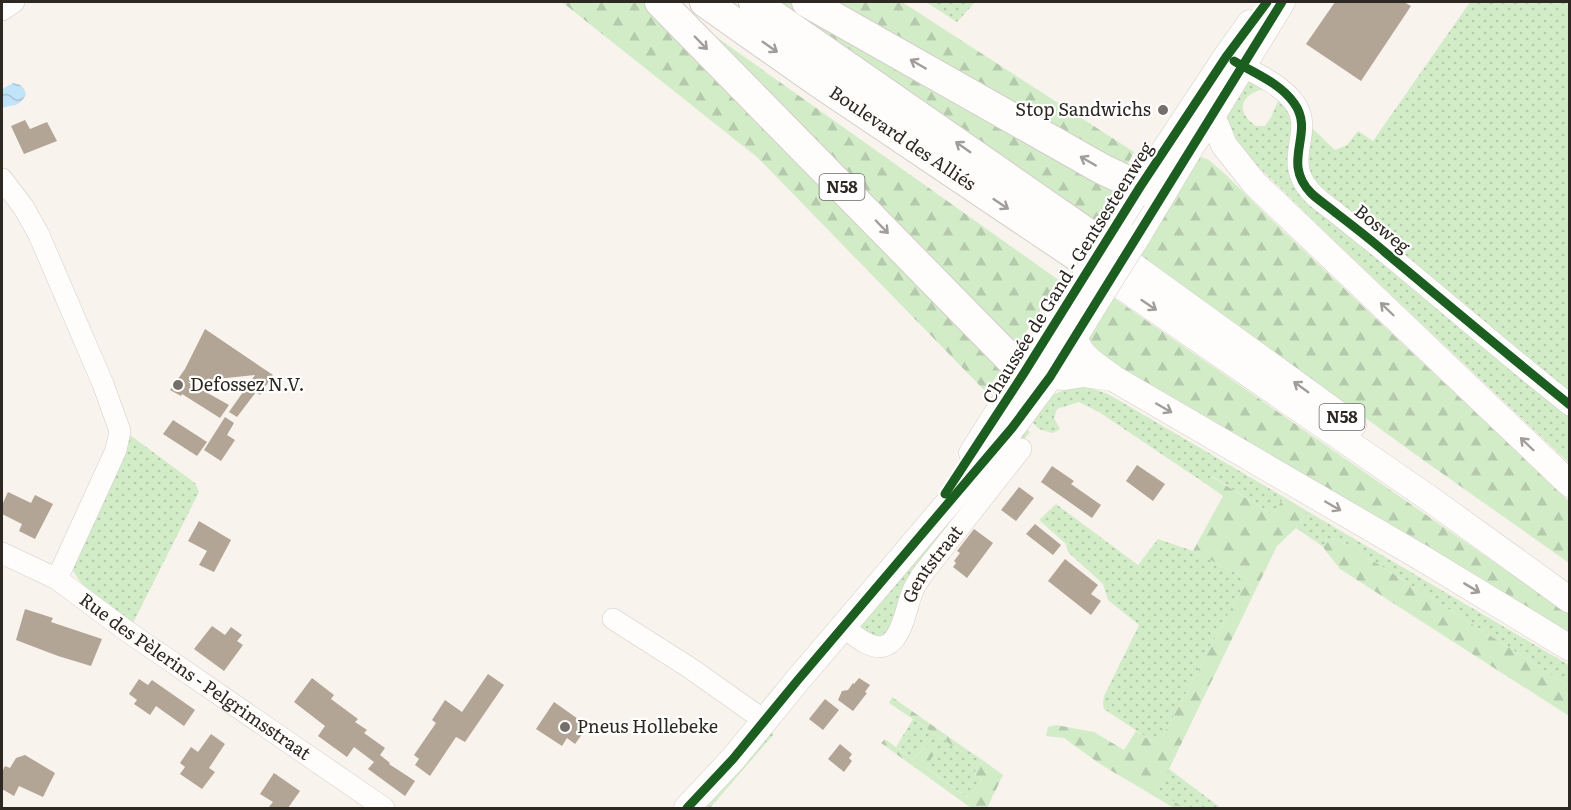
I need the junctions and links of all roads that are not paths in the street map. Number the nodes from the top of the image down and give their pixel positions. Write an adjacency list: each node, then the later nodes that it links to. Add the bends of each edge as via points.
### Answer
1 (14, 2): 8 (street)
2 (660, 2): 18 (highway, N58, one-way to 18)
3 (705, 2): 16 (highway, Boulevard des Alliés / N58, one-way to 16, via 820,83)
4 (754, 2): 16 (highway, Boulevard des Alliés / N58, one-way to 4)
5 (807, 2): 15 (highway, one-way to 5, via 1102,169)
6 (1267, 2): 9 (main road, Chaussée de Gand - Gentsesteenweg)
7 (1282, 2): 9 (main road)
8 (2, 10)
9 (1234, 61): 10 (main road); 12 (main road, Chaussée de Gand - Gentsesteenweg); 20 (street, Bosweg, via 1275,85 1295,104 1302,120 1299,172 1312,193)
10 (1209, 122): 11 (main road); 14 (main road, via 1216,125 1224,145)
11 (1192, 145): 12 (main road); 14 (main road, via 1212,152); 15 (main road)
12 (1162, 155): 15 (main road, Chaussée de Gand - Gentsesteenweg)
13 (2, 180): 24 (street, via 39,235 120,431 116,450)
14 (1255, 184): 22 (main road, one-way to 14)
15 (1142, 201): 16 (main road); 16 (main road, Chaussée de Gand - Gentsesteenweg, bridge)
16 (1110, 259): 17 (main road, bridge); 17 (main road, Chaussée de Gand - Gentsesteenweg); 25 (main road, N58, one-way to 16); 26 (main road, N58, one-way to 26)
17 (1072, 323): 18 (main road, Chaussée de Gand - Gentsesteenweg); 19 (main road, via 1082,352)
18 (1037, 375): 19 (main road); 28 (main road, Chaussée de Gand - Gentsesteenweg, via 897,562)
19 (1113, 378): 29 (main road, one-way to 29)
20 (1569, 405)
21 (1021, 449): 28 (street, Gentstraat, via 921,576 893,642 878,647 867,644)
22 (1569, 484)
23 (2, 553): 24 (street, Rue des Pèlerins - Pelgrimsstraat)
24 (57, 579): 31 (street, Rue des Pèlerins - Pelgrimsstraat, via 130,634)
25 (1569, 581)
26 (1569, 600)
27 (613, 619): 30 (street)
28 (843, 627): 30 (main road, Chaussée de Gand - Gentsesteenweg)
29 (1569, 648)
30 (765, 721): 32 (main road, Chaussée de Gand - Gentsesteenweg)
31 (384, 808)
32 (687, 808)

